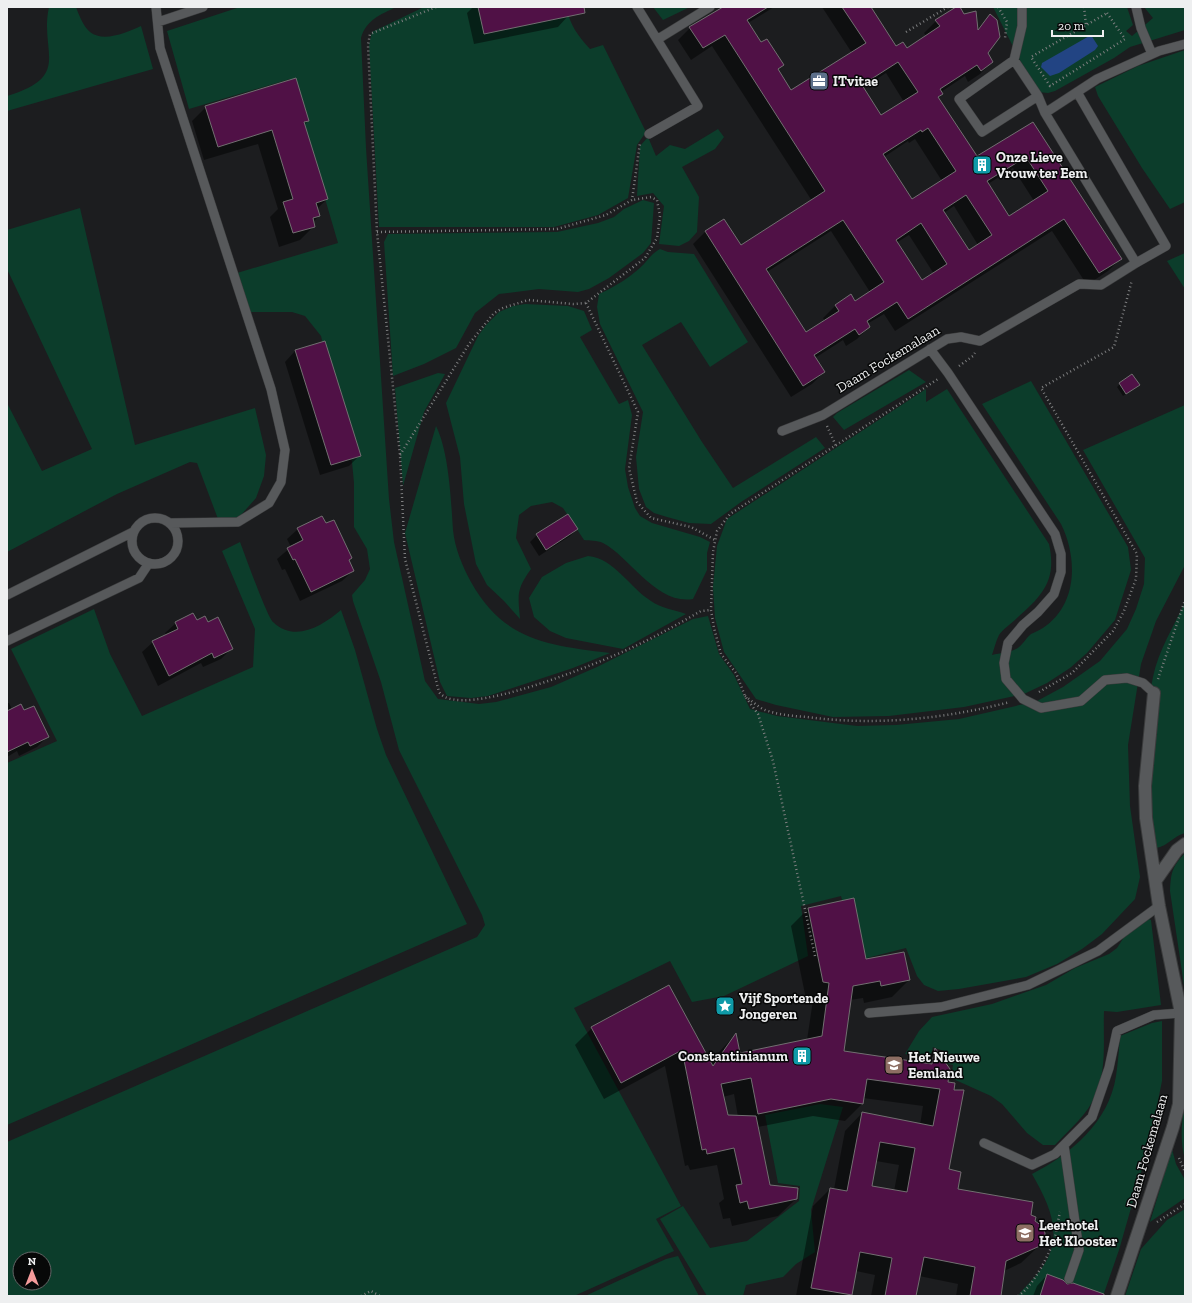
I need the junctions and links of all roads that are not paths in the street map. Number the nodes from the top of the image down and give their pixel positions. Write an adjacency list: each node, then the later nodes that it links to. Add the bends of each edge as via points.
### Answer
1 (156, 7): 7 (lane)
2 (203, 7): 7 (lane)
3 (637, 7): 8 (lane)
4 (710, 7): 8 (lane)
5 (1022, 7): 11 (lane, via 1022,26)
6 (1136, 7): 10 (lane, via 1141,28)
7 (158, 22): 19 (lane, via 160,48 272,389 285,450 281,482 268,503 238,522)
8 (658, 39): 15 (lane, via 698,106)
9 (1185, 44): 10 (lane)
10 (1152, 54): 12 (lane, via 1097,79)
11 (1014, 60): 13 (lane); 13 (lane, via 959,99 982,132)
12 (1077, 92): 14 (lane); 16 (lane, via 1166,246)
13 (1038, 96): 14 (lane)
14 (1045, 113): 16 (lane)
15 (645, 137)
16 (1136, 263): 17 (lane, Daam Fockemalaan, via 1101,285 1079,284 980,341 961,337 947,339)
17 (930, 349): 18 (lane, Daam Fockemalaan, via 823,415); 24 (lane, via 1055,534 1061,554 1061,572 1054,594 1008,643 1004,663 1006,679 1023,699 1041,708 1081,701 1105,680 1127,678 1142,683)
18 (782, 431)
19 (170, 523): 20 (lane, via 153,517 141,522); 21 (lane, via 176,530 178,543 173,555 162,563)
20 (133, 532): 21 (lane, via 131,542 134,551 140,559); 22 (lane)
21 (149, 563): 23 (lane, via 139,578)
22 (7, 595)
23 (7, 641)
24 (1154, 693): 26 (street, Daam Fockemalaan, via 1145,786 1146,818)
25 (1185, 844): 26 (street, via 1177,850)
26 (1156, 880): 27 (street, Daam Fockemalaan)
27 (1159, 906): 28 (lane, via 1098,951 1028,985 941,1007); 29 (street, Daam Fockemalaan)
28 (869, 1013)
29 (1181, 1013): 31 (lane, via 1154,1015 1117,1031 1109,1068 1092,1117); 33 (street, Daam Fockemalaan, via 1179,1104)
30 (984, 1143): 31 (lane, via 1032,1165 1055,1154)
31 (1064, 1145): 32 (lane, via 1078,1250)
32 (1069, 1279)
33 (1117, 1296)

